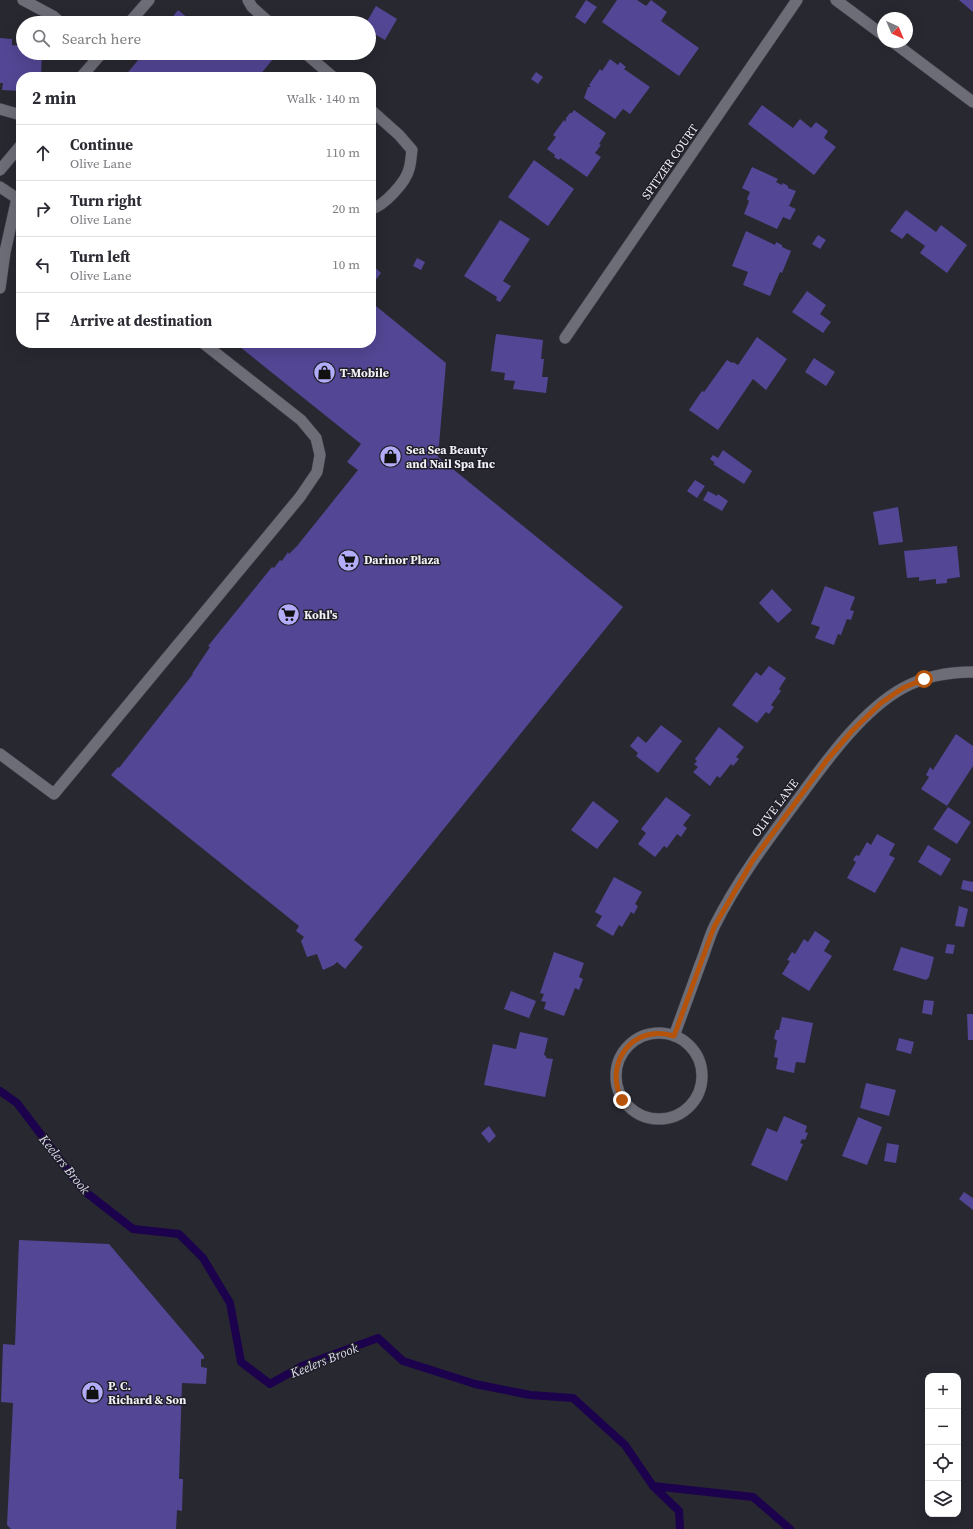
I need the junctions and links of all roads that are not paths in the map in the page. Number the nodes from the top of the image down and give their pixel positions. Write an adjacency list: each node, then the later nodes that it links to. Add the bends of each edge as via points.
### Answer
1 (23, 0): 6 (street)
2 (150, 0): 7 (street)
3 (248, 0): 8 (street)
4 (797, 0): 26 (street, SPITZER COURT)
5 (836, 0): 9 (street)
6 (53, 16)
7 (135, 16)
8 (262, 16)
9 (877, 31)
10 (901, 48): 15 (street)
11 (94, 60): 13 (street)
12 (313, 60): 14 (street)
13 (85, 72)
14 (326, 72)
15 (973, 102)
16 (0, 109): 17 (street)
17 (16, 114)
18 (376, 114): 23 (street, via 412,150 409,170 396,191)
19 (16, 151): 20 (street)
20 (0, 170)
21 (0, 187): 22 (street)
22 (16, 197)
23 (376, 208)
24 (16, 210): 25 (street, via 5,252)
25 (0, 288)
26 (565, 338)
27 (208, 348): 29 (street, via 301,420 316,438 320,455 317,472 300,497 54,794)
28 (973, 672): 30 (street, OLIVE LANE, via 953,672 924,679 903,688 881,703 827,760 753,860 733,892 714,927)
29 (0, 754)
30 (674, 1036): 30 (street, via 654,1033 641,1037 630,1044 621,1055 616,1074 619,1094 627,1105 643,1117 664,1119 676,1116 688,1108 699,1092 702,1078 698,1059 691,1047)

